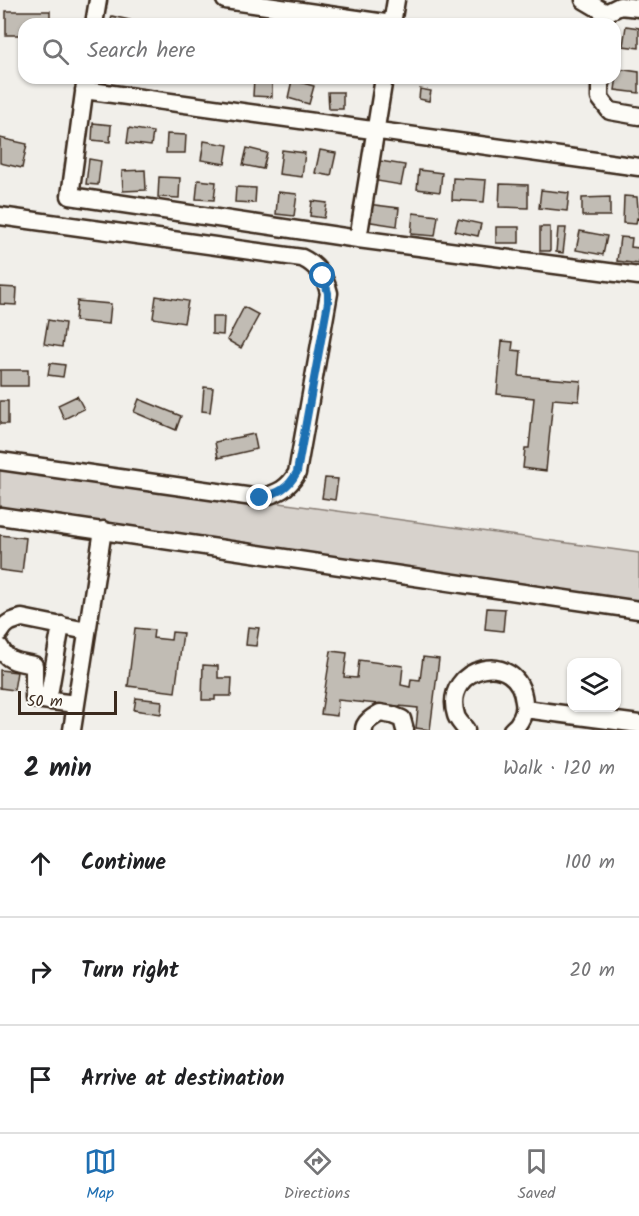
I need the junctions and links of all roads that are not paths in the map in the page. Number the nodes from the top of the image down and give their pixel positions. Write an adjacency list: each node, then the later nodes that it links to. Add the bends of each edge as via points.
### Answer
1 (98, 0): 6 (street)
2 (225, 0): 7 (street)
3 (396, 0): 8 (street)
4 (584, 0): 9 (street)
5 (639, 8): 9 (street, via 620,6)
6 (95, 18)
7 (350, 18)
8 (393, 18)
9 (604, 18)
10 (85, 84): 14 (street); 17 (street, via 70,196)
11 (383, 84): 14 (street)
12 (600, 84): 13 (street, via 600,98 610,111)
13 (639, 116)
14 (376, 131): 15 (street); 17 (street)
15 (639, 167)
16 (0, 216): 19 (street, via 302,258 315,266 328,293 297,472 290,485 278,494 260,498)
17 (358, 239): 18 (street)
18 (639, 276)
19 (0, 461)
20 (0, 516): 21 (street)
21 (103, 530): 22 (street); 24 (street)
22 (639, 610)
23 (61, 625): 24 (street); 25 (street, via 22,618 4,626); 27 (street)
24 (87, 631): 28 (street)
25 (0, 633)
26 (0, 647): 27 (street, via 15,661 34,664 34,699)
27 (48, 701): 28 (street)
28 (76, 704): 31 (street)
29 (525, 709): 30 (street); 34 (street, via 523,691 513,675 496,668 477,670 462,681 454,697 456,716); 35 (street)
30 (639, 724)
31 (72, 730)
32 (364, 730): 33 (street, via 380,713 402,719)
33 (405, 730)
34 (466, 730)
35 (512, 730)

